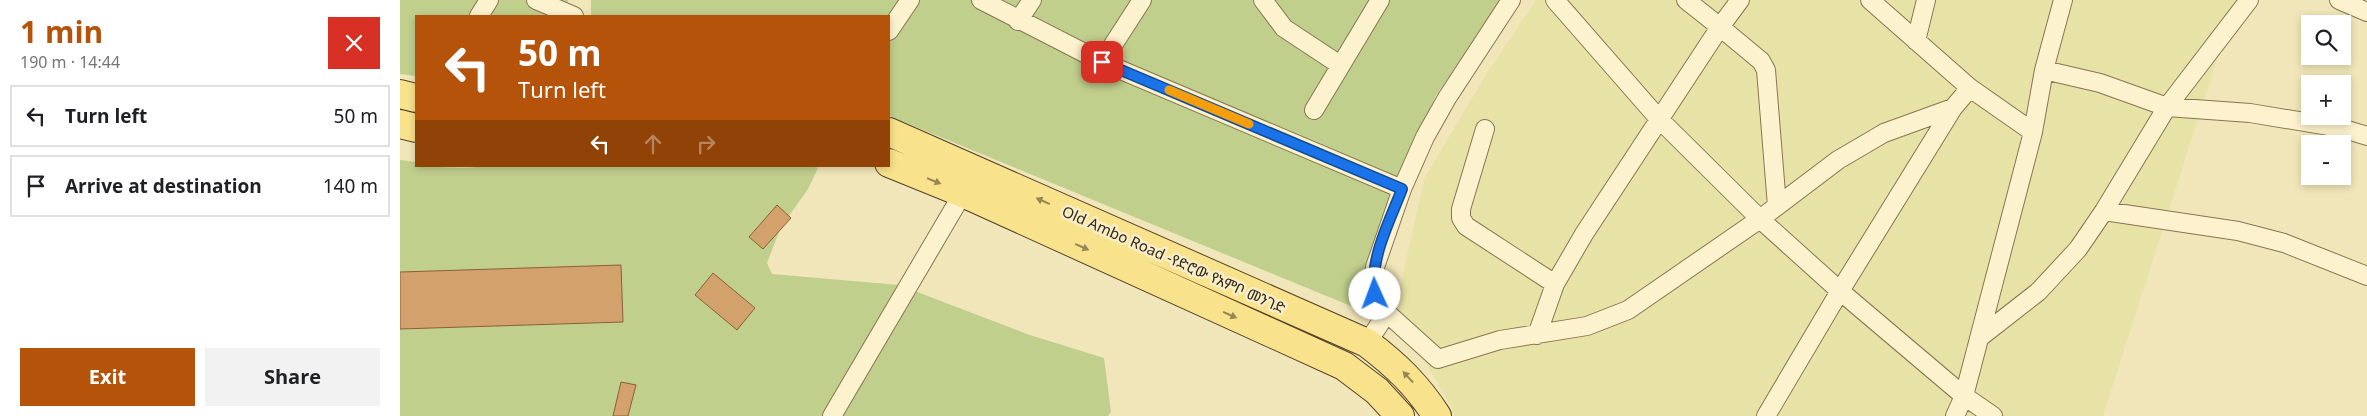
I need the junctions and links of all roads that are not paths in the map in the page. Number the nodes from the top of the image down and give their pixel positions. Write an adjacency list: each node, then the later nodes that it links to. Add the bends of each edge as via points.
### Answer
1 (489, 0): 19 (street)
2 (536, 0): 20 (street)
3 (910, 0): 23 (street)
4 (981, 0): 21 (street)
5 (1032, 0): 21 (street)
6 (1142, 0): 25 (street)
7 (1263, 0): 26 (street, via 1284,28)
8 (1380, 0): 26 (street)
9 (1512, 0): 42 (street, via 1447,98)
10 (1556, 0): 34 (street)
11 (1686, 0): 22 (street)
12 (1740, 0): 22 (street)
13 (1870, 0): 24 (street)
14 (1926, 0): 24 (street)
15 (2064, 0): 27 (street)
16 (2249, 0): 31 (street)
17 (2339, 0): 18 (street)
18 (2367, 12)
19 (480, 15)
20 (572, 15)
21 (1018, 21): 25 (street)
22 (1720, 28): 34 (street); 44 (street, via 1766,70)
23 (890, 30)
24 (1916, 41): 28 (street)
25 (1102, 62): 42 (street)
26 (1340, 65): 33 (street)
27 (2044, 70): 31 (street, via 2100,83); 39 (street)
28 (1970, 88): 32 (street); 39 (street)
29 (400, 94): 30 (main road)
30 (415, 98)
31 (2167, 107): 40 (street, via 2250,113 2341,128); 45 (street)
32 (1953, 108): 44 (street, via 1884,133 1838,160); 49 (street)
33 (1314, 110)
34 (1659, 119): 46 (street); 48 (street)
35 (400, 124): 36 (main road)
36 (415, 128)
37 (1485, 130): 48 (street, via 1461,218 1466,226)
38 (890, 132): 53 (main road, Old Ambo Road -የድሮው የአምቦ መንገድ, one-way to 38)
39 (2033, 132): 52 (street)
40 (2367, 136)
41 (890, 163): 43 (main road, Old Ambo Road -የድሮው የአምቦ መንገድ, one-way to 43)
42 (1402, 189): 50 (street, via 1375,267 1373,282 1375,294)
43 (963, 193): 55 (street); 56 (main road, Old Ambo Road -የድሮው የአምቦ መንገድ, one-way to 56, via 1344,366 1377,391)
44 (1777, 206): 46 (street)
45 (2104, 211): 47 (street, via 2238,231 2284,243); 52 (street, via 2078,249 2038,292)
46 (1760, 219): 49 (street); 51 (street, via 1628,310 1587,326)
47 (2367, 276)
48 (1555, 284): 51 (street)
49 (1840, 292): 54 (street); 58 (street)
50 (1387, 313): 51 (street, via 1438,359 1500,340); 53 (street)
51 (1537, 335)
52 (1979, 338): 54 (street)
53 (1367, 343): 57 (main road, Old Ambo Road -የድሮው የአምቦ መንገድ, one-way to 53, via 1418,388 1398,367)
54 (1964, 396): 59 (street); 60 (street)
55 (832, 416)
56 (1400, 416)
57 (1437, 416)
58 (1766, 416)
59 (1955, 416)
60 (1993, 416)

